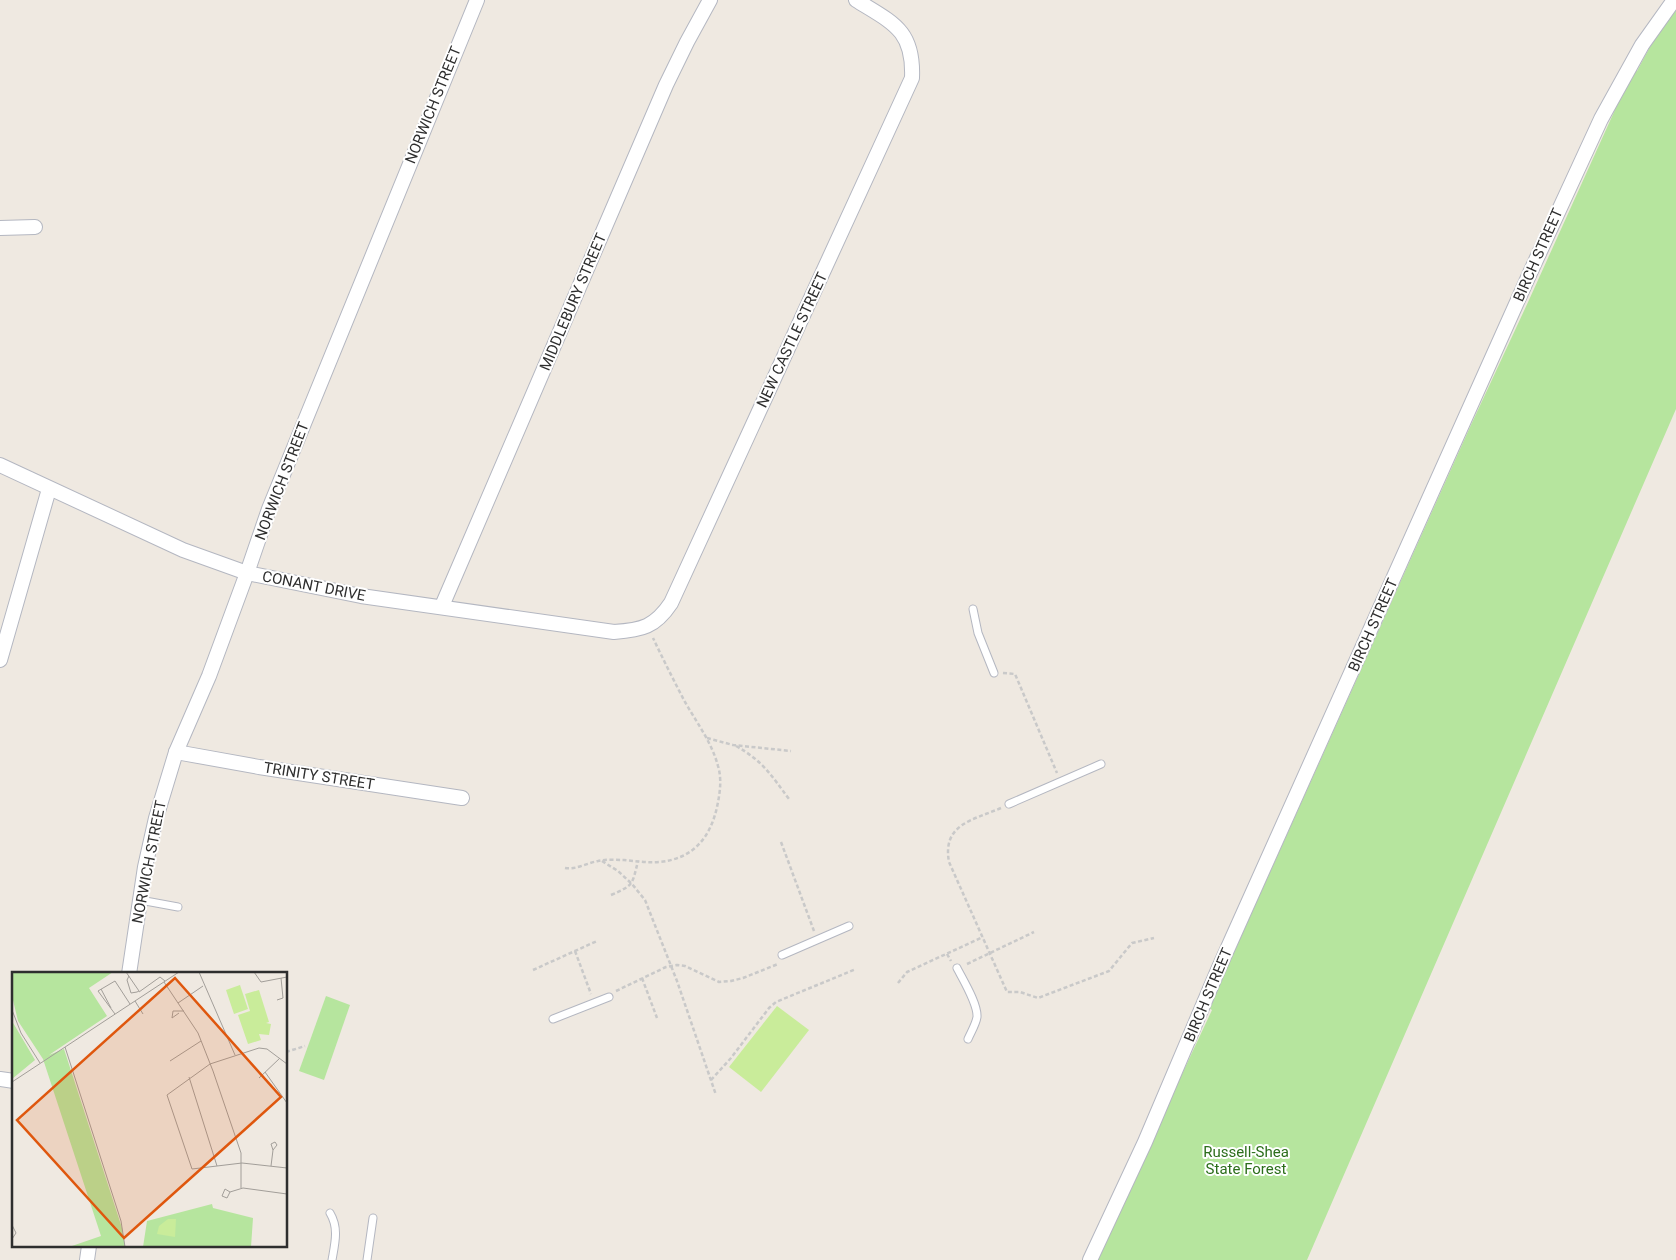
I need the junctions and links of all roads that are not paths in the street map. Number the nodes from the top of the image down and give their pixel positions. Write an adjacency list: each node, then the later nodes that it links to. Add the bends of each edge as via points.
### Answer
1 (477, 0): 9 (street, NORWICH STREET, via 269,509)
2 (710, 0): 10 (street, MIDDLEBURY STREET, via 666,85)
3 (856, 0): 12 (street, NEW CASTLE STREET, via 899,29 908,44 912,78 671,603 662,617)
4 (1674, 0): 32 (street, BIRCH STREET, via 1642,45 1601,119)
5 (0, 228): 6 (street)
6 (35, 228)
7 (0, 465): 8 (street, CONANT DRIVE)
8 (49, 489): 9 (street, CONANT DRIVE, via 183,550); 13 (street)
9 (247, 574): 10 (street, CONANT DRIVE, via 361,596); 15 (street, NORWICH STREET)
10 (442, 606): 12 (street, CONANT DRIVE, via 614,632)
11 (973, 609): 14 (lane, via 978,633)
12 (647, 626)
13 (0, 660)
14 (994, 673)
15 (176, 752): 17 (street, TRINITY STREET); 19 (street, NORWICH STREET, via 156,818)
16 (1101, 764): 18 (lane)
17 (462, 798)
18 (1009, 804)
19 (140, 900): 20 (lane); 24 (street, NORWICH STREET)
20 (178, 907)
21 (849, 926): 22 (lane)
22 (782, 954)
23 (957, 968): 27 (lane, via 977,1014)
24 (129, 972)
25 (609, 997): 26 (lane)
26 (553, 1019)
27 (968, 1039)
28 (330, 1214): 30 (lane, via 336,1232)
29 (373, 1218): 31 (lane)
30 (332, 1260)
31 (367, 1260)
32 (1090, 1260)

